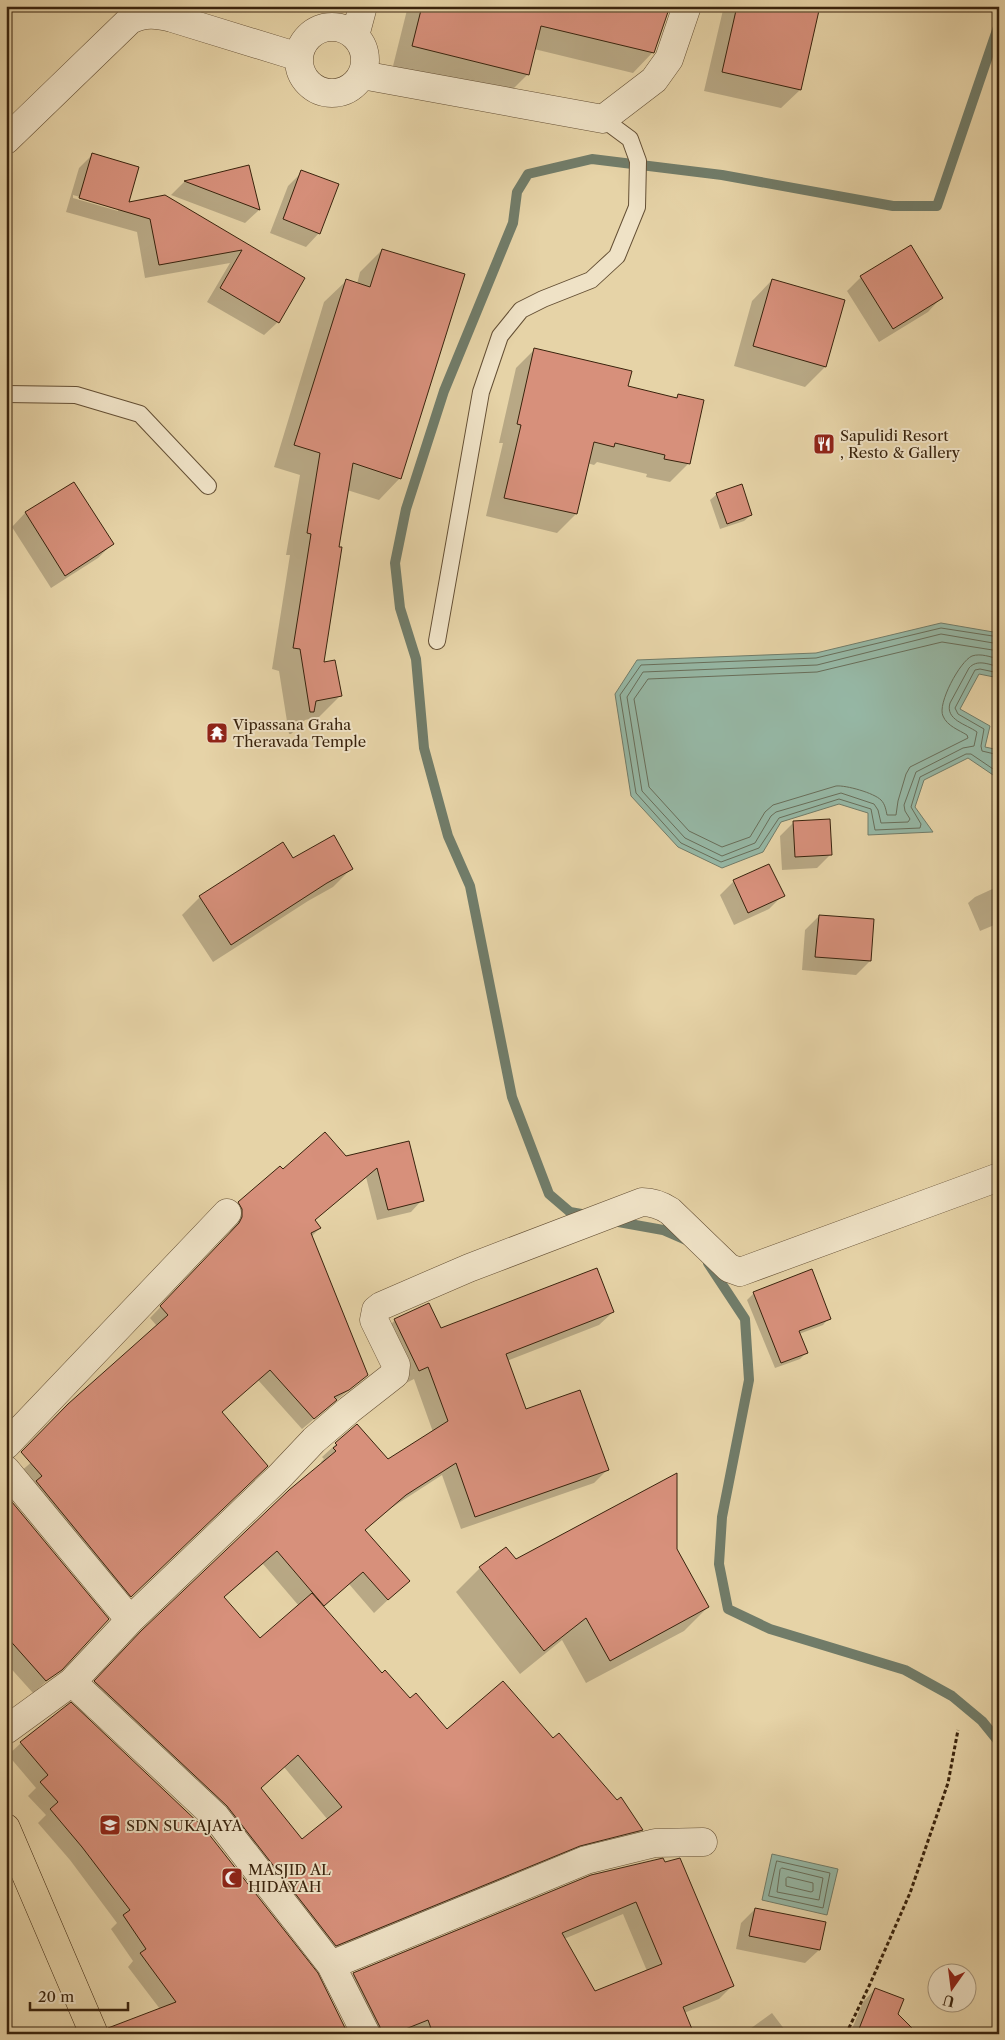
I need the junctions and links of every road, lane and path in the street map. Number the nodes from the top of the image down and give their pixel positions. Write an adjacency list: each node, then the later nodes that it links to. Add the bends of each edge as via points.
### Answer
1 (363, 6): 4 (street)
2 (687, 6): 7 (street, via 669,59 654,80)
3 (325, 17): 4 (street, via 334,27); 5 (street, via 306,39)
4 (355, 36): 6 (street, via 364,50)
5 (299, 57): 6 (street, via 306,81 320,91 344,91); 8 (street, via 172,18 142,15 120,29)
6 (362, 75): 7 (street)
7 (603, 118): 11 (lane, via 630,139 638,161 637,207 617,256 591,280 520,310 500,336 481,392)
8 (6, 140)
9 (6, 394): 10 (lane, via 76,395 140,414)
10 (208, 486)
11 (437, 641)
12 (999, 1177): 16 (street, via 740,1272 729,1268 670,1211 653,1202 642,1202 469,1268 381,1306 376,1310 374,1320 396,1365 395,1374 324,1430)
13 (227, 1213): 14 (street)
14 (6, 1445)
15 (6, 1470): 16 (street)
16 (130, 1620): 17 (street)
17 (72, 1682): 18 (street); 22 (street, via 216,1817)
18 (6, 1730)
19 (958, 1730): 25 (path, via 948,1783 910,1893)
20 (6, 1828): 23 (main road)
21 (703, 1842): 22 (street, via 655,1843 586,1860)
22 (331, 1965): 24 (street)
23 (94, 2034)
24 (366, 2034)
25 (846, 2034)

